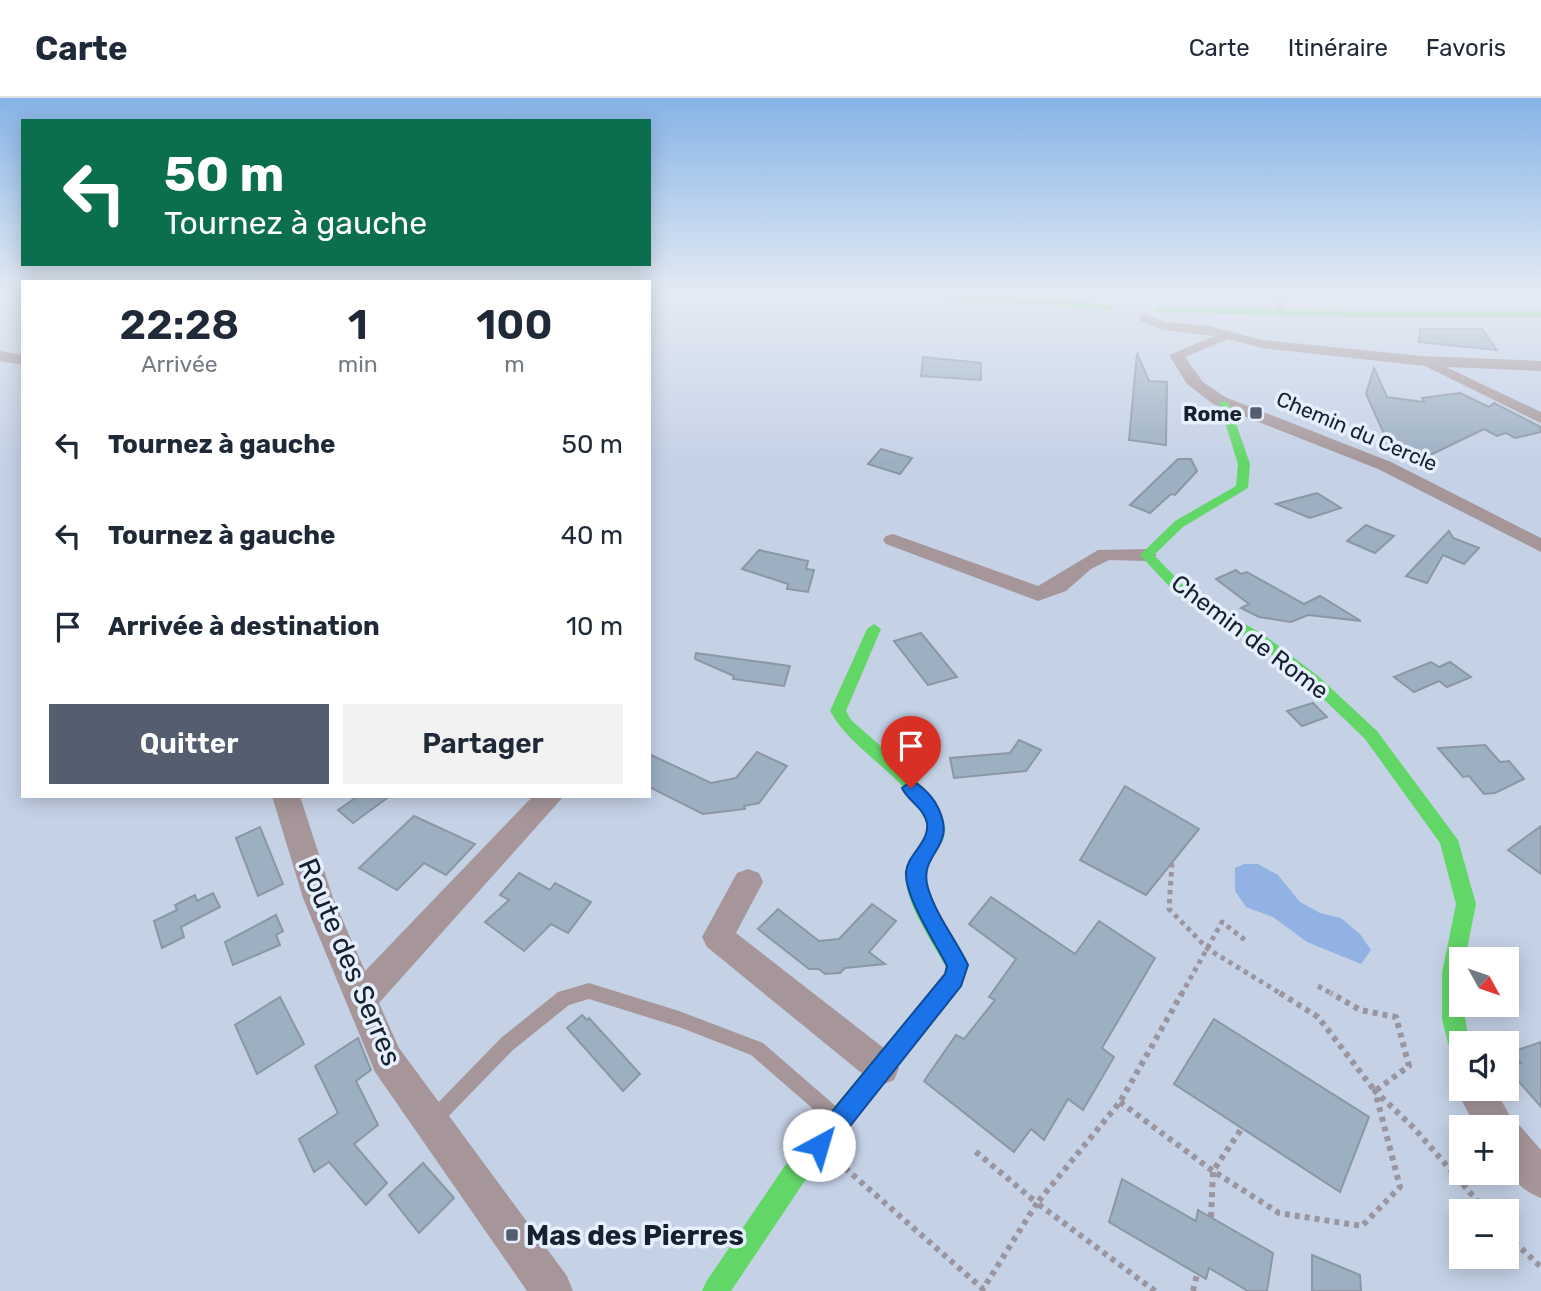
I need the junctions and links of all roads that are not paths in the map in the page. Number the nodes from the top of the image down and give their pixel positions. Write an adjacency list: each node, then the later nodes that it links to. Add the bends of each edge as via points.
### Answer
1 (1189, 351): 7 (street, Chemin du Cercle, via 1177,355 1203,391)
2 (1325, 351): 5 (street)
3 (0, 356): 4 (street)
4 (21, 360)
5 (1422, 361): 6 (street); 8 (street)
6 (1541, 366)
7 (1224, 403): 10 (street, Chemin du Cercle, via 1390,466); 11 (street, Chemin de Rome, via 1244,464 1242,488 1179,524)
8 (1541, 418)
9 (893, 540): 11 (street, via 1038,594 1105,554)
10 (1541, 546)
11 (1147, 555): 17 (street, Chemin de Rome, via 1184,594 1259,638 1323,689 1371,735 1449,840 1466,904 1452,973)
12 (874, 629): 18 (street, via 838,711 845,724 927,804 936,823 934,837 915,871 918,890 957,965 954,979)
13 (287, 798): 16 (street, Route des Serres, via 318,898)
14 (548, 798): 16 (street)
15 (748, 882): 18 (street, via 718,937)
16 (361, 999): 20 (street, Route des Serres, via 387,1060)
17 (1456, 1031)
18 (882, 1068): 19 (street)
19 (839, 1120): 20 (lane, via 757,1049 589,991 564,998 507,1044); 21 (street)
20 (431, 1122): 25 (street, Route des Serres)
21 (819, 1145): 23 (lane); 26 (street)
22 (1519, 1153): 24 (street)
23 (837, 1160)
24 (1541, 1179)
25 (552, 1291)
26 (715, 1291)

